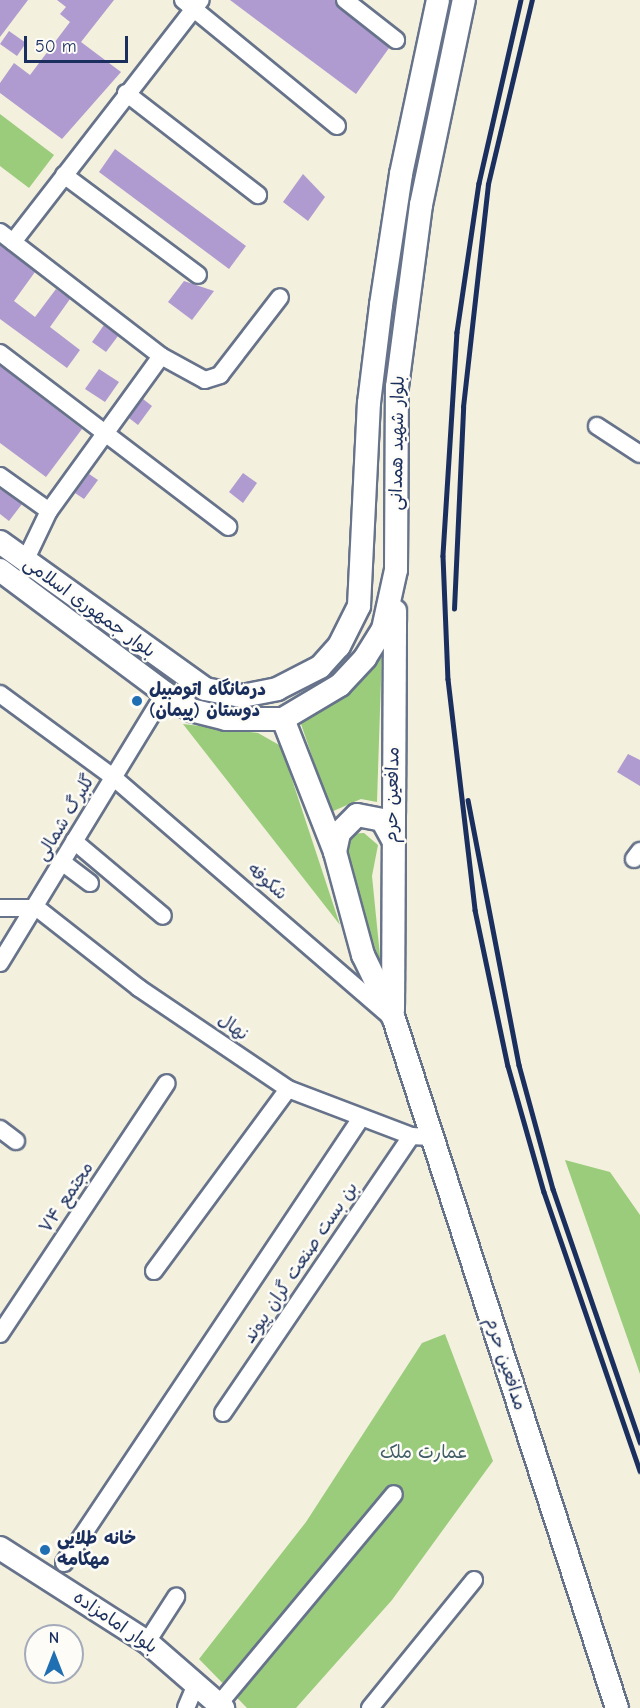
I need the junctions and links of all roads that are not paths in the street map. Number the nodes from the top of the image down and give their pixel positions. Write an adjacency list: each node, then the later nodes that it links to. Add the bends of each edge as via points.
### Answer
1 (345, 0): 5 (street)
2 (438, 0): 13 (main road, بلوار شهید همدانی, via 401,174)
3 (464, 0): 15 (main road, بلوار شهید همدانی, via 421,205)
4 (193, 3): 6 (street); 7 (street)
5 (396, 40)
6 (126, 93): 8 (street); 9 (street)
7 (337, 126)
8 (64, 175): 10 (street); 11 (street)
9 (258, 195)
10 (7, 237): 16 (street)
11 (198, 275)
12 (280, 297): 16 (street, via 213,380 199,378)
13 (375, 352): 15 (main road); 27 (main road, بلوار شهید همدانی, via 362,587 348,633 320,667 260,694 226,695)
14 (0, 353): 18 (street)
15 (401, 355): 26 (main road, بلوار شهید همدانی)
16 (161, 356): 18 (street)
17 (597, 426): 19 (street)
18 (108, 431): 21 (street); 22 (street)
19 (640, 454)
20 (0, 476): 21 (street)
21 (49, 511): 24 (street)
22 (228, 527)
23 (0, 542): 24 (main road, بلوار جمهوری اسلامی)
24 (25, 561): 27 (main road, بلوار جمهوری اسلامی)
25 (0, 570): 28 (main road, بلوار جمهوری اسلامی)
26 (396, 570): 30 (main road, بلوار شهید همدانی, via 383,629 366,658 340,685); 32 (main road, مدافعین حرم)
27 (178, 673): 28 (main road)
28 (165, 693): 30 (main road, via 191,710 226,719); 31 (street, گلبرگ شمالی)
29 (0, 694): 31 (street, شکوفه)
30 (283, 719): 34 (main road, مدافعین حرم)
31 (113, 777): 33 (street, گلبرگ شمالی); 41 (street, شکوفه)
32 (392, 838): 34 (main road, via 382,820 357,815 339,833); 41 (main road, مدافعین حرم)
33 (74, 841): 35 (street, گلبرگ شمالی); 39 (street)
34 (335, 852): 41 (main road, مدافعین حرم, via 363,955)
35 (62, 862): 36 (street); 38 (street, گلبرگ شمالی)
36 (90, 883)
37 (0, 908): 38 (street)
38 (37, 908): 40 (street, گلبرگ شمالی); 43 (street, نهال, via 139,988)
39 (163, 916)
40 (0, 963)
41 (394, 1019): 46 (main road, مدافعین حرم)
42 (167, 1083): 49 (street, مجتمع ۷۴)
43 (288, 1089): 44 (street, نهال); 48 (street)
44 (361, 1118): 46 (street, نهال); 53 (street)
45 (0, 1129): 47 (street)
46 (421, 1136): 50 (street, بن بست صنعت گران پیوند); 61 (main road, مدافعین حرم)
47 (16, 1141)
48 (154, 1271)
49 (0, 1334)
50 (223, 1413)
51 (394, 1494): 58 (street)
52 (0, 1548): 56 (main road, بلوار امامزاده)
53 (64, 1563)
54 (474, 1580): 60 (street)
55 (176, 1597): 56 (street)
56 (147, 1642): 57 (main road, بلوار امامزاده)
57 (197, 1682): 58 (main road, بلوار امامزاده); 59 (street)
58 (221, 1706)
59 (186, 1708)
60 (369, 1708)
61 (616, 1708)

